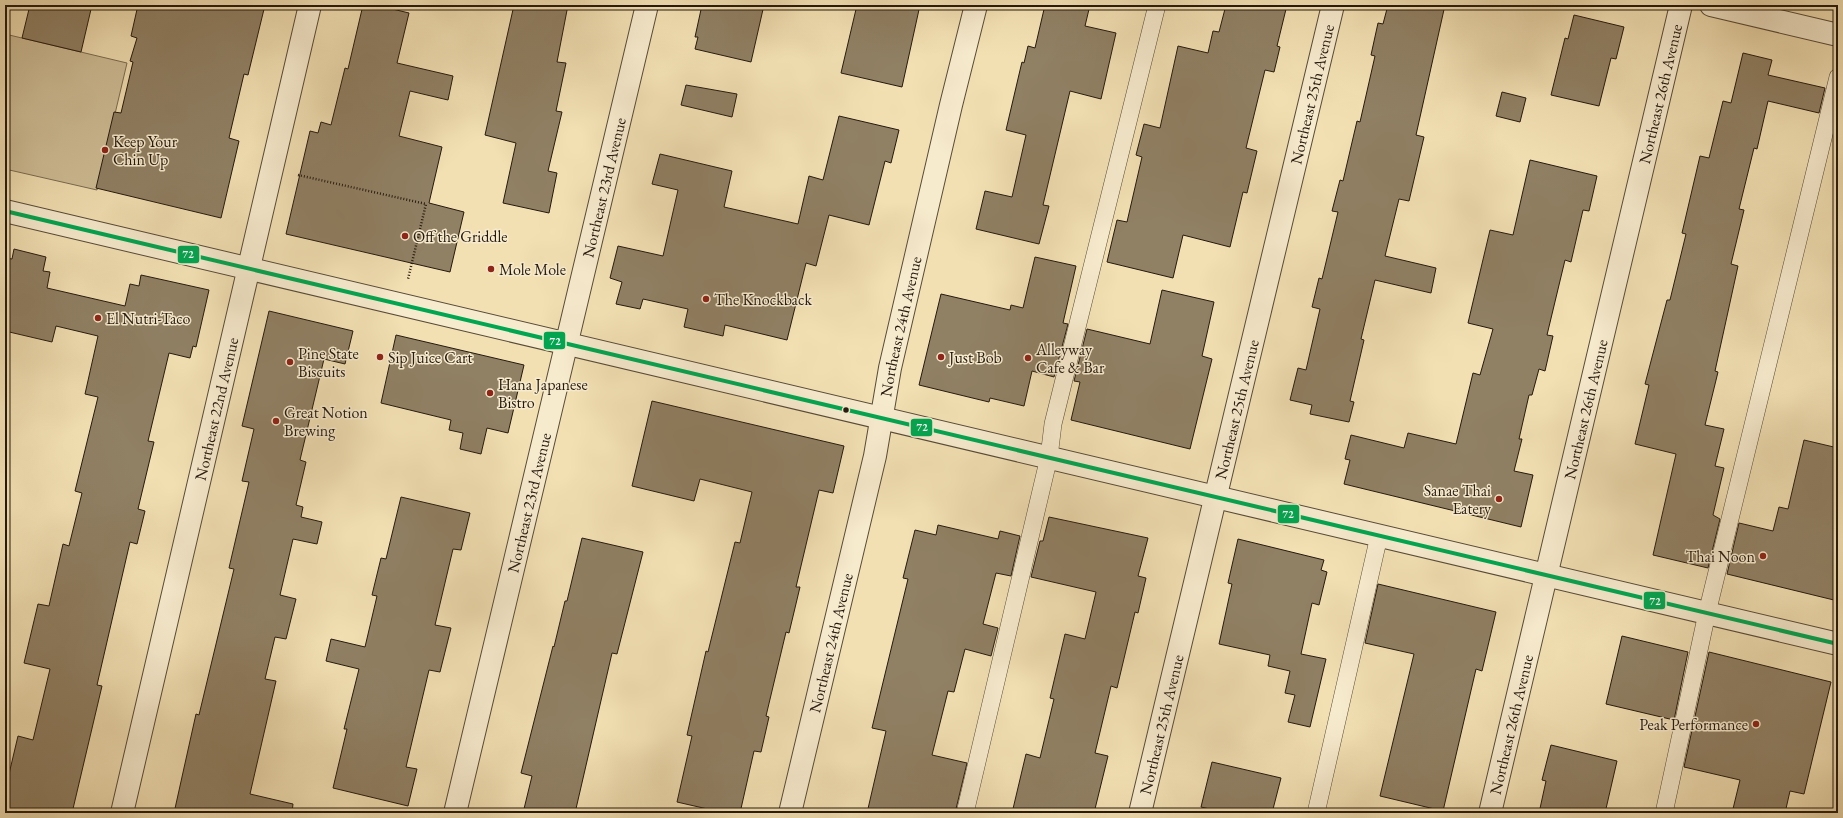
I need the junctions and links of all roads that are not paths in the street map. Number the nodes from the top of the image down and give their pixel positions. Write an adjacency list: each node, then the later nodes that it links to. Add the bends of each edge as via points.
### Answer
1 (310, 5): 11 (street, Northeast 22nd Avenue)
2 (647, 5): 12 (street, Northeast 23rd Avenue)
3 (976, 5): 13 (street, Northeast 24th Avenue)
4 (1157, 5): 14 (lane, via 1053,424)
5 (1332, 5): 15 (street, Northeast 25th Avenue)
6 (1681, 5): 17 (street, Northeast 26th Avenue)
7 (1711, 5): 8 (street)
8 (1838, 35)
9 (1838, 77): 18 (lane)
10 (5, 211): 11 (street)
11 (248, 268): 12 (street); 20 (street, Northeast 22nd Avenue)
12 (565, 343): 13 (street); 21 (street, Northeast 23rd Avenue)
13 (880, 418): 14 (street); 22 (street, Northeast 24th Avenue, via 875,456)
14 (1049, 457): 15 (street); 23 (lane)
15 (1215, 497): 16 (street); 24 (street, Northeast 25th Avenue)
16 (1379, 536): 17 (street); 25 (lane)
17 (1546, 575): 18 (street); 26 (street, Northeast 26th Avenue)
18 (1707, 613): 19 (street); 27 (lane)
19 (1838, 644)
20 (122, 813)
21 (455, 813)
22 (790, 813)
23 (966, 813)
24 (1140, 813)
25 (1316, 813)
26 (1490, 813)
27 (1664, 813)

